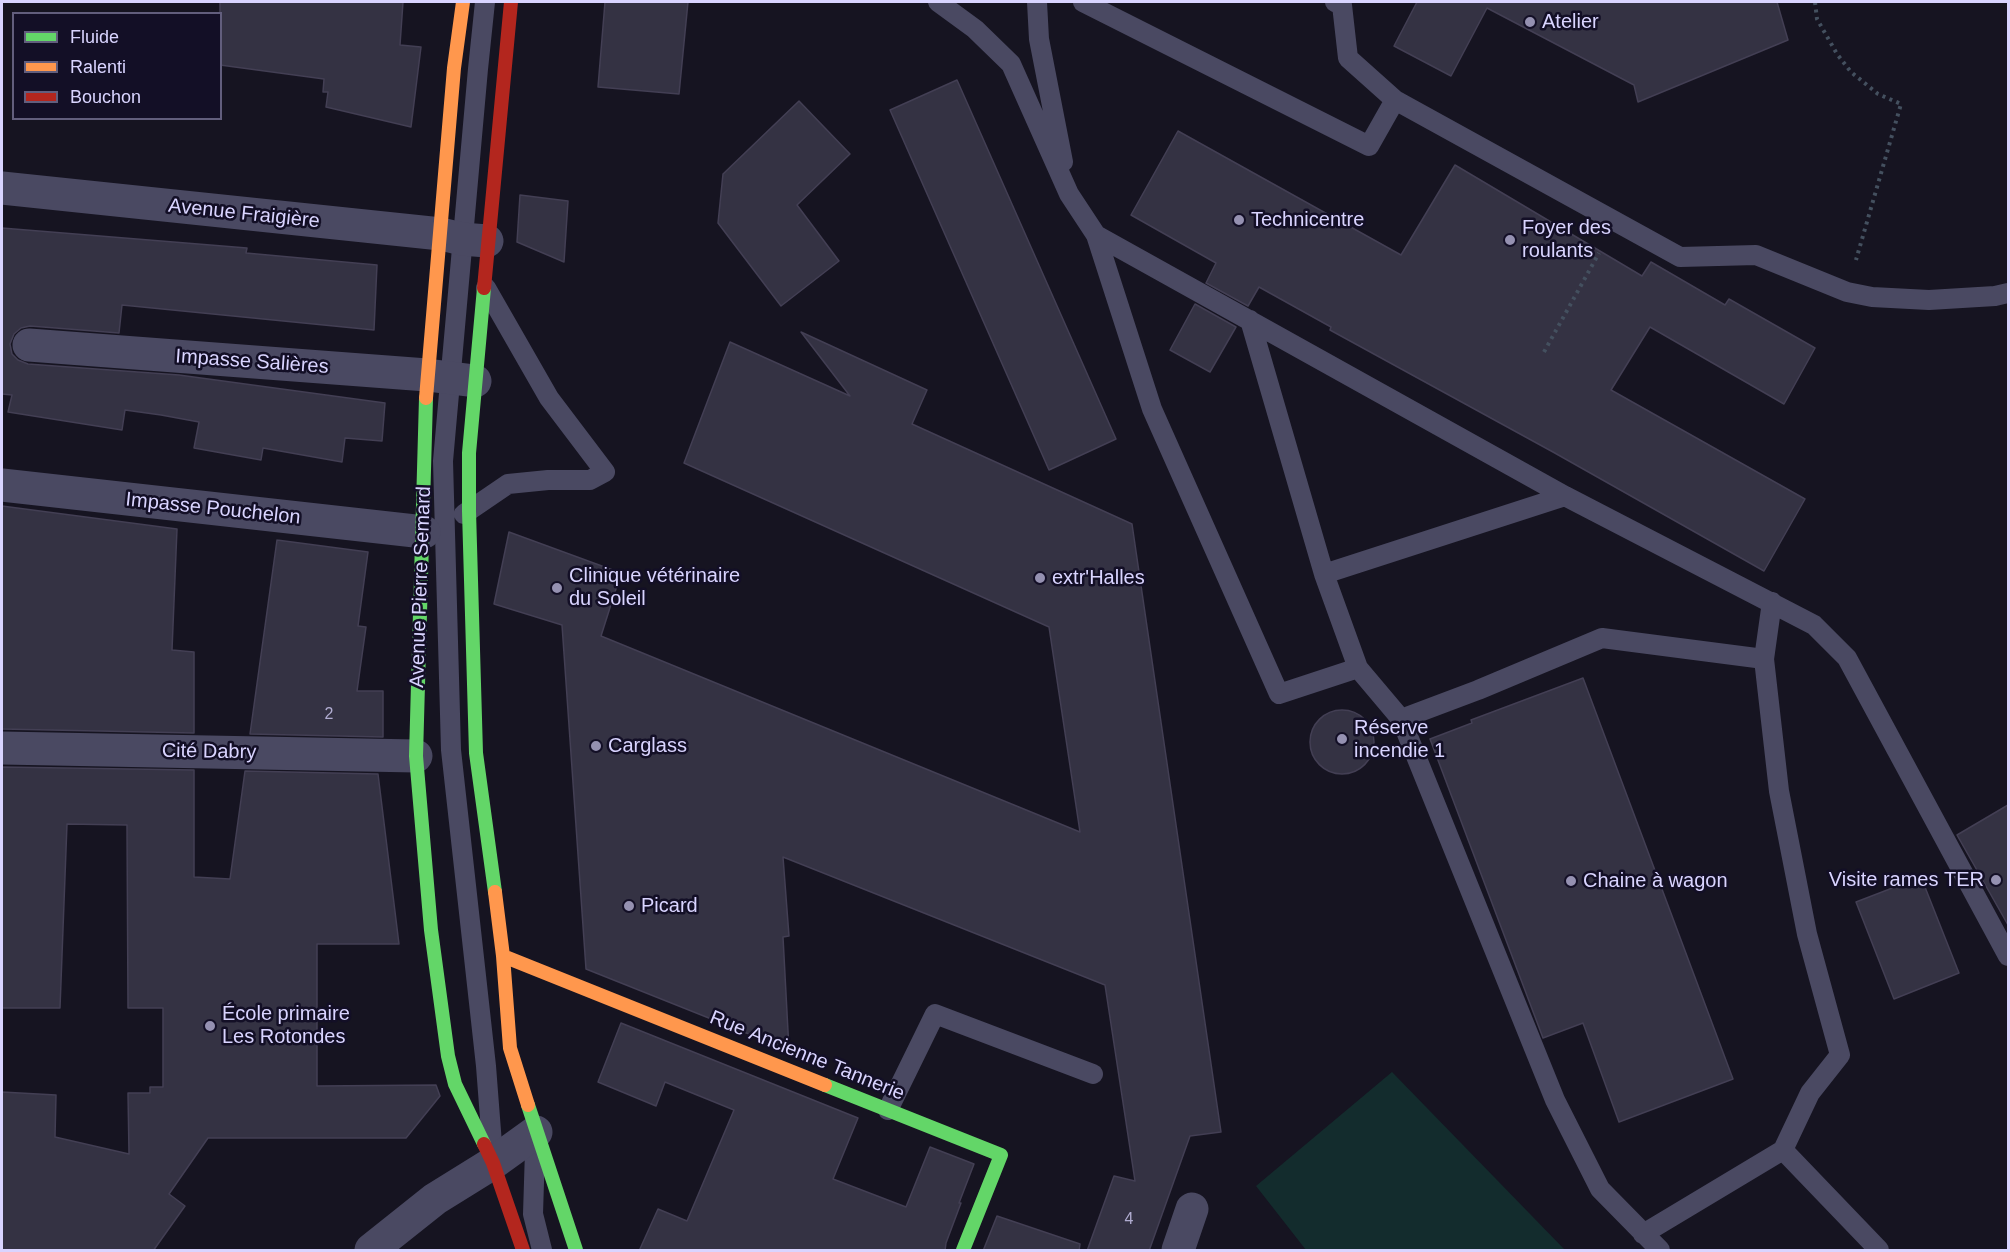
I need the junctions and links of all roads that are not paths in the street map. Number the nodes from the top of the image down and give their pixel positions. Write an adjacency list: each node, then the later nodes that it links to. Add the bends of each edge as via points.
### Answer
1 (462, 2): 12 (main road, Avenue Pierre Semard, via 454,68)
2 (485, 2): 12 (lane, Avenue Pierre Semard)
3 (511, 2): 12 (main road, Avenue Pierre Semard)
4 (938, 2): 10 (lane, via 975,29 1011,64)
5 (1037, 2): 10 (lane, via 1039,39)
6 (1083, 2): 8 (lane, via 1369,146)
7 (1335, 2): 8 (lane, via 1342,5 1348,58)
8 (1395, 100): 14 (lane, via 1680,257 1756,255 1847,292 1872,297 1929,300)
9 (2, 188): 12 (street, Avenue Fraigière)
10 (1069, 194): 11 (lane)
11 (1095, 235): 15 (lane); 25 (lane, via 1152,409 1279,694)
12 (464, 238): 13 (main road, Avenue Pierre Semard); 17 (lane, Avenue Pierre Semard)
13 (483, 283): 17 (main road, Avenue Pierre Semard); 20 (lane, via 549,398 605,472 590,480 508,484)
14 (2008, 293)
15 (1250, 320): 19 (lane); 22 (lane)
16 (28, 345): 17 (street, Impasse Salières)
17 (451, 378): 20 (main road, Avenue Pierre Semard, via 469,453); 21 (lane, Avenue Pierre Semard)
18 (2, 485): 21 (street, Impasse Pouchelon)
19 (1565, 496): 22 (lane); 23 (lane)
20 (469, 511): 21 (lane); 29 (main road, Avenue Pierre Semard, via 476,753)
21 (434, 529): 28 (main road, Avenue Pierre Semard); 35 (lane, Avenue Pierre Semard, via 451,750)
22 (1324, 574): 25 (lane)
23 (1772, 602): 24 (lane); 30 (lane, via 1814,625 1847,658)
24 (1764, 659): 26 (lane, via 1602,638); 34 (lane, via 1779,791 1807,934 1840,1054 1810,1093)
25 (1358, 668): 26 (lane)
26 (1401, 719): 37 (lane, via 1555,1100 1600,1189)
27 (2, 748): 28 (street, Cité Dabry)
28 (416, 756): 35 (main road, Avenue Pierre Semard, via 431,930 448,1056 455,1084)
29 (503, 956): 32 (main road, Rue Ancienne Tannerie); 33 (main road, Avenue Pierre Semard, via 510,1048)
30 (2008, 956)
31 (1093, 1074): 32 (lane, via 936,1014)
32 (888, 1110): 42 (main road, Rue Ancienne Tannerie, via 1001,1155)
33 (536, 1132): 35 (street); 40 (lane, Avenue Pierre Semard, via 532,1214); 41 (main road, Avenue Pierre Semard)
34 (1783, 1149): 37 (lane); 45 (lane)
35 (493, 1162): 38 (street, via 435,1199); 39 (main road, Avenue Pierre Semard)
36 (1192, 1209): 43 (street)
37 (1643, 1234): 44 (lane)
38 (371, 1251)
39 (523, 1251)
40 (542, 1251)
41 (576, 1251)
42 (963, 1251)
43 (1178, 1251)
44 (1660, 1251)
45 (1879, 1251)

